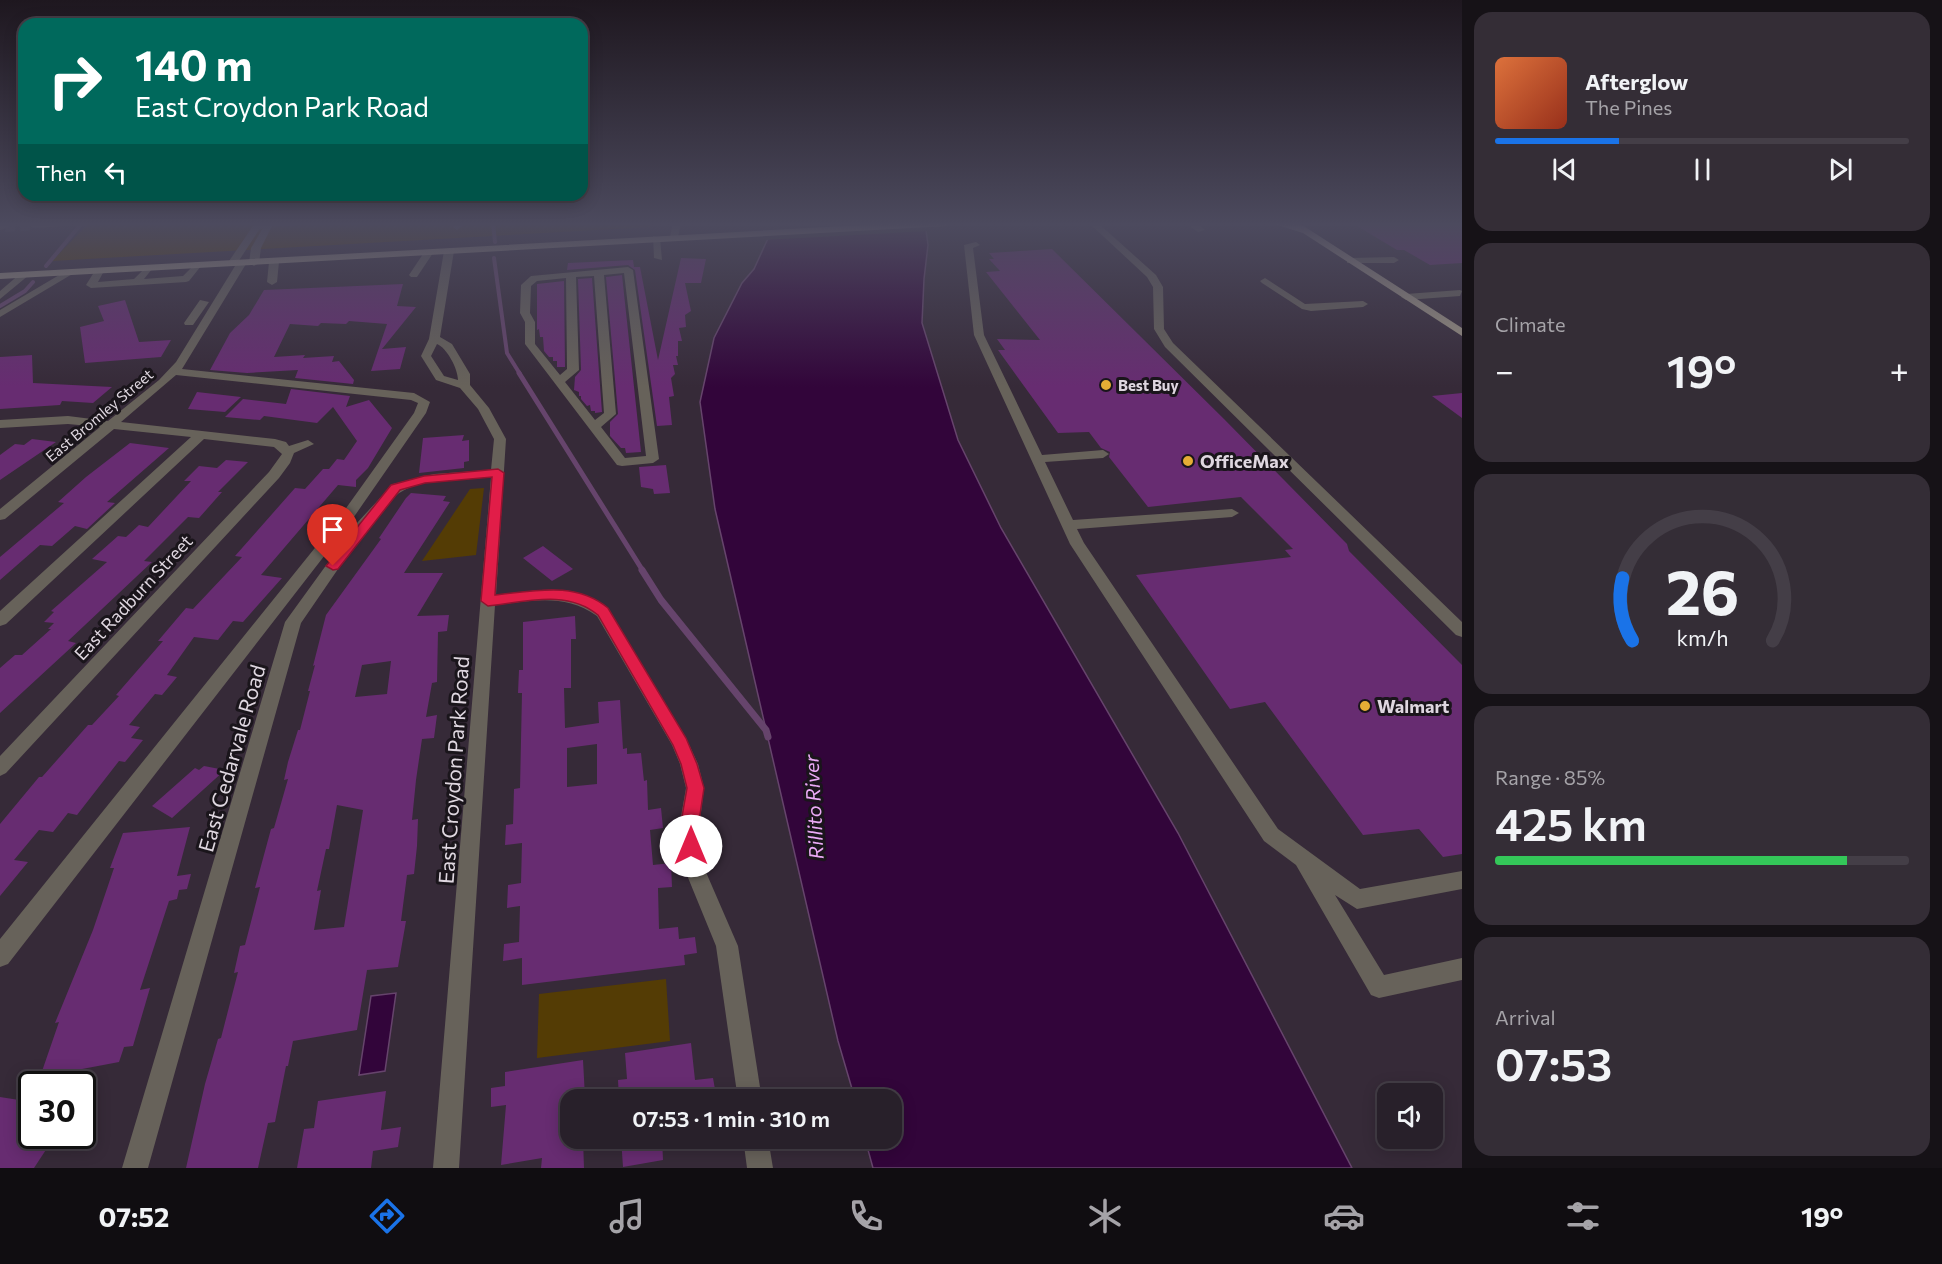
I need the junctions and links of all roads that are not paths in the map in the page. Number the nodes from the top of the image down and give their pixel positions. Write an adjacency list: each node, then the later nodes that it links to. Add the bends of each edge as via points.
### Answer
1 (21, 278): 21 (street)
2 (61, 278): 24 (street)
3 (95, 278): 17 (street, via 91,285)
4 (140, 278): 17 (street)
5 (187, 278): 17 (street)
6 (230, 278): 19 (street, East Bromley Street)
7 (272, 278): 18 (street)
8 (445, 278): 27 (street)
9 (543, 278): 31 (street, via 534,278 526,285 525,313 530,322 530,345)
10 (571, 278): 31 (street, via 573,370)
11 (599, 278): 35 (street, via 610,414)
12 (629, 278): 35 (street, via 653,459 622,462)
13 (972, 278): 40 (street, via 979,336)
14 (1152, 278): 47 (street, via 1158,287 1159,329 1169,345)
15 (1376, 278): 22 (main road)
16 (1265, 281): 23 (street, via 1302,306)
17 (137, 282)
18 (272, 282)
19 (223, 293): 25 (street, East Bromley Street); 25 (street, via 201,298 189,323)
20 (1460, 293): 22 (street)
21 (0, 296)
22 (1406, 297): 26 (main road)
23 (1363, 304)
24 (0, 314)
25 (206, 322): 30 (street, East Bromley Street)
26 (1462, 333)
27 (434, 339): 28 (street, via 447,344); 29 (street, via 426,356)
28 (456, 359): 29 (street, via 451,366); 32 (street, East Croydon Park Road, via 464,374)
29 (434, 368): 32 (street, East Croydon Park Road, via 440,378)
30 (173, 371): 34 (street, East Bromley Street); 51 (street, via 414,397 424,402 344,521)
31 (559, 381): 35 (street)
32 (464, 386): 41 (street, East Croydon Park Road, via 483,408 500,439)
33 (0, 424): 34 (street, via 45,420)
34 (114, 424): 36 (street); 43 (street, East Bromley Street)
35 (595, 426)
36 (202, 434): 38 (street, via 275,443); 46 (street)
37 (308, 444): 38 (street)
38 (287, 450): 48 (street, East Radburn Street, via 284,463 274,475)
39 (1103, 454): 40 (street)
40 (1037, 459): 44 (street)
41 (498, 473): 45 (street, East Croydon Park Road); 55 (street, East Cedarvale Road, via 424,479 395,488 293,622)
42 (1232, 513): 44 (street)
43 (0, 516)
44 (1068, 525): 49 (street, via 1271,835)
45 (488, 601): 53 (street, via 561,593 594,604 603,612 680,743 695,788 689,828 692,863 727,946); 56 (street, East Croydon Park Road)
46 (0, 620)
47 (1462, 631)
48 (0, 768)
49 (1301, 858): 50 (street, via 1356,899); 52 (street, via 1379,987)
50 (1462, 880)
51 (0, 956)
52 (1462, 969)
53 (748, 1089)
54 (757, 1149): 57 (street)
55 (135, 1168)
56 (446, 1168)
57 (760, 1168)

